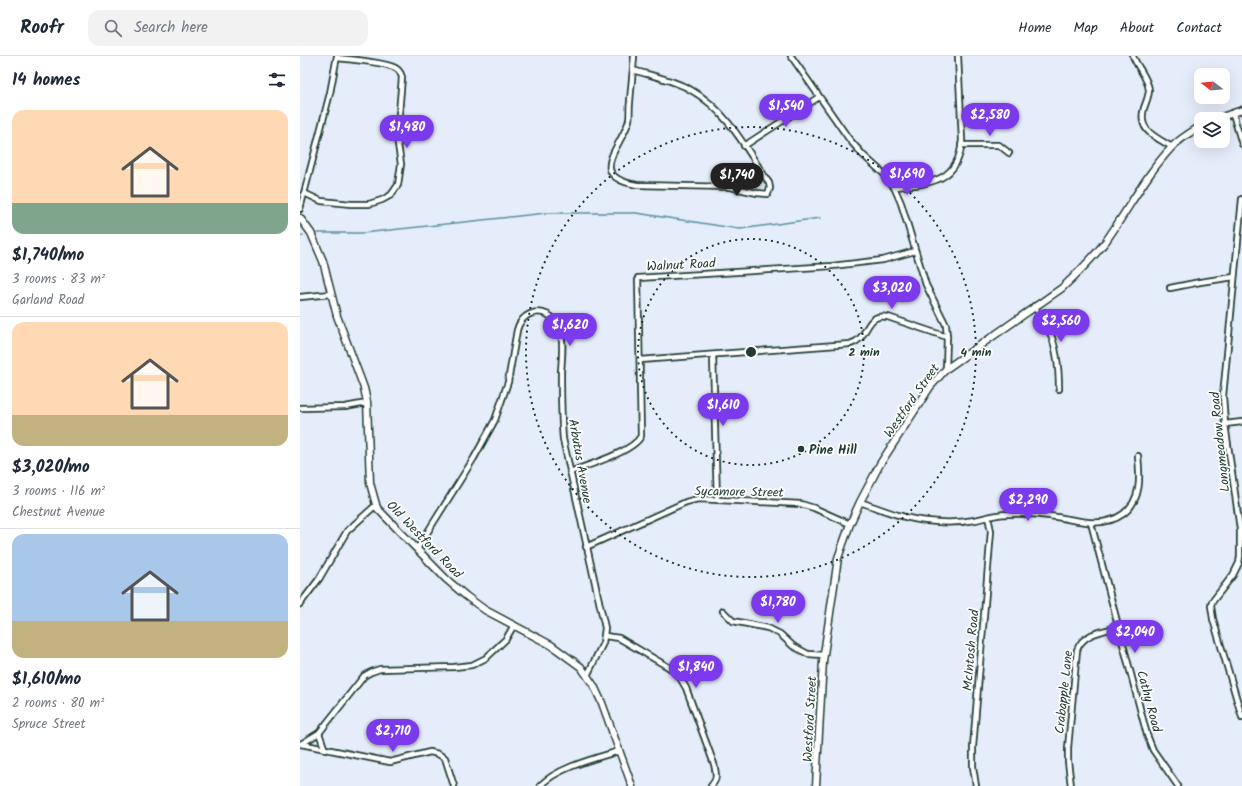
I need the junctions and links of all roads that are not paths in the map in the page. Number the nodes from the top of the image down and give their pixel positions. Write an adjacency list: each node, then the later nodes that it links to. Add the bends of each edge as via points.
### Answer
1 (634, 56): 6 (street)
2 (791, 56): 7 (street)
3 (958, 56): 13 (street)
4 (1133, 56): 15 (street, via 1148,87 1148,98 1143,114 1145,127 1151,134)
5 (337, 57): 18 (street); 18 (street, via 386,65 397,68 400,72 402,77 397,138 402,164 398,185 391,195 369,204 321,201)
6 (633, 70): 14 (street, via 670,81 692,91 715,108); 14 (street, via 629,120 610,160 614,177 625,183 637,185 730,187 768,194 769,183)
7 (819, 97): 14 (street); 17 (street, via 863,156 884,174)
8 (1242, 110): 9 (main road)
9 (1233, 114): 10 (main road); 12 (street)
10 (1230, 115)
11 (1194, 131): 15 (main road, Westford Street)
12 (1242, 144)
13 (961, 145): 16 (street, via 998,145); 17 (street, via 956,162 942,178 929,183)
14 (744, 146)
15 (1172, 147): 27 (main road, Westford Street, via 1089,261 1062,288)
16 (1009, 153)
17 (894, 187): 22 (street)
18 (304, 193): 20 (street)
19 (1242, 199): 23 (street, Longmeadow Road)
20 (300, 208)
21 (300, 218): 25 (main road, Old Westford Road, via 317,244)
22 (915, 251): 28 (street, via 926,285 946,324); 30 (street, Walnut Road, via 883,260 832,266 638,278)
23 (1234, 277): 24 (street); 36 (street, Longmeadow Road, via 1224,378)
24 (1170, 288)
25 (331, 294): 26 (street); 33 (main road, Old Westford Road)
26 (300, 297)
27 (1034, 306): 31 (main road, Westford Street); 32 (street, via 1049,332 1059,377)
28 (947, 337): 29 (street, via 880,316 874,318 860,339 850,344); 31 (street)
29 (713, 355): 30 (street); 39 (street)
30 (640, 360): 38 (street, Walnut Road, via 642,424 639,440 622,452)
31 (946, 369): 40 (main road, Westford Street, via 930,388 880,464)
32 (1059, 389)
33 (367, 403): 34 (street, via 345,407); 41 (main road, Old Westford Road, via 370,483)
34 (300, 408)
35 (1242, 422): 36 (street)
36 (1225, 424): 54 (street, Longmeadow Road, via 1240,529 1240,556 1233,575 1214,598 1211,606)
37 (1138, 456): 43 (street, via 1139,488 1131,507 1122,515 1108,521)
38 (570, 472): 45 (street, Arbutus Avenue); 46 (street, Arbutus Avenue, via 562,422 560,331 551,317 534,313 524,318 518,327 508,382 492,426)
39 (717, 500): 44 (street, Sycamore Street, via 801,504); 45 (street, Sycamore Street, via 698,499 686,502)
40 (860, 502): 42 (street, via 924,521 953,522); 44 (main road, Westford Street)
41 (376, 505): 46 (main road, Old Westford Road); 47 (street, via 347,531 319,579)
42 (988, 517): 43 (street, via 1026,514); 64 (street, McIntosh Road, via 991,531 972,767)
43 (1091, 523): 50 (street, Cathy Road)
44 (850, 524): 52 (main road, Westford Street, via 838,558)
45 (586, 547): 51 (street, Arbutus Avenue)
46 (417, 549): 49 (main road, Old Westford Road, via 466,596 485,610)
47 (300, 604)
48 (723, 611): 52 (street, via 733,621 768,628 780,634 793,646 808,654)
49 (514, 625): 53 (main road, Old Westford Road, via 560,650); 55 (street, via 506,639 492,653 472,665 380,669 371,672 357,685)
50 (1119, 627): 65 (street, Crabapple Lane, via 1086,637 1077,650 1068,748); 66 (street, Cathy Road, via 1153,750)
51 (605, 636): 53 (street); 62 (street, via 619,638 679,676 686,688 714,764 717,775)
52 (824, 655): 63 (main road, Westford Street)
53 (587, 676): 58 (main road, Old Westford Road, via 602,703)
54 (1242, 717)
55 (319, 733): 56 (street); 57 (street)
56 (300, 744): 57 (street)
57 (325, 750): 59 (street, via 390,762 430,752 438,754 445,758)
58 (619, 751): 60 (street, via 553,775); 61 (main road, Old Westford Road)
59 (454, 786)
60 (540, 786)
61 (632, 786)
62 (711, 786)
63 (816, 786)
64 (976, 786)
65 (1071, 786)
66 (1178, 786)

